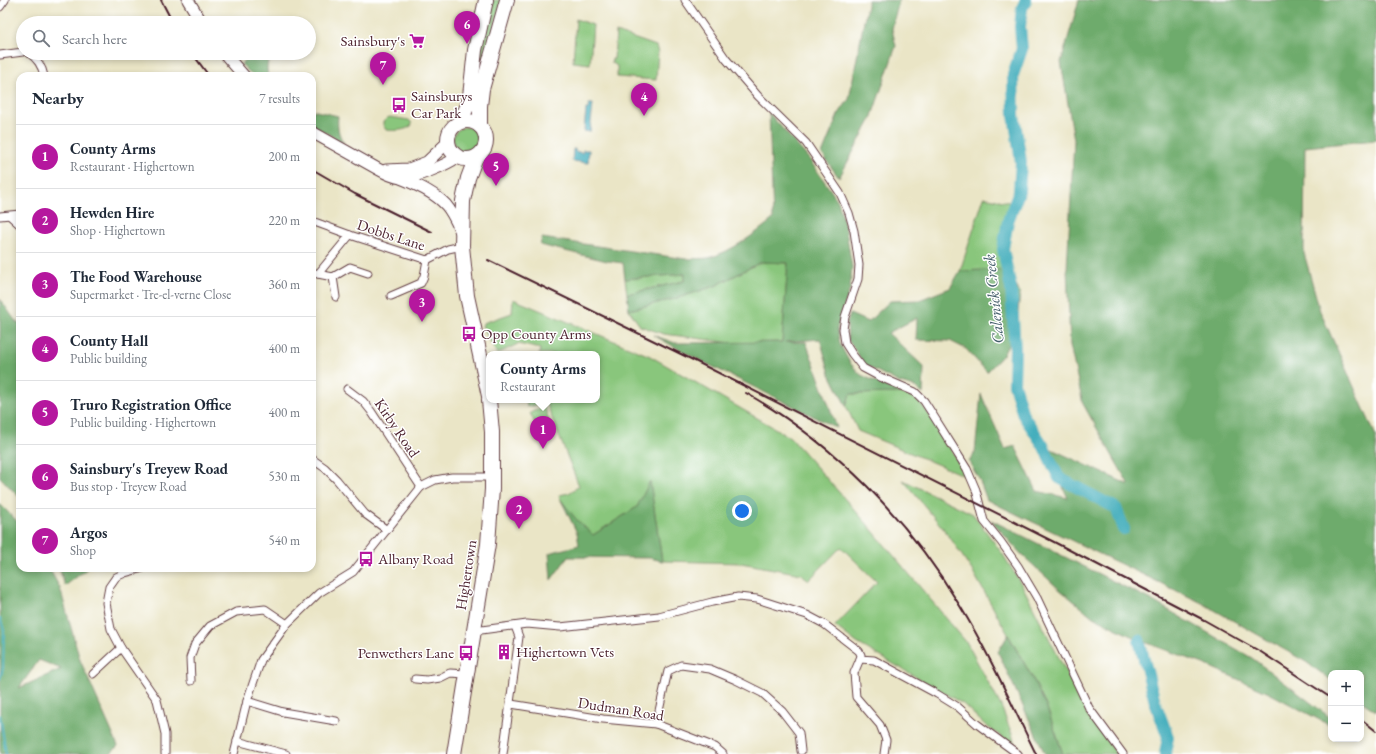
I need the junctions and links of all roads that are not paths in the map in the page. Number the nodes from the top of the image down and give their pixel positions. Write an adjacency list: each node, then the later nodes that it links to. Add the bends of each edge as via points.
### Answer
1 (5, 0): 6 (street)
2 (188, 0): 7 (street)
3 (486, 0): 14 (highway, via 475,50 470,96)
4 (506, 0): 15 (highway, via 482,89)
5 (685, 0): 68 (street, via 726,59 758,96 806,143 840,193 854,231 859,265 858,279 845,317 845,343 863,368 915,392 924,401 967,469 976,490 984,521 1018,566 1037,598 1089,708)
6 (0, 7)
7 (198, 16)
8 (16, 53): 9 (street)
9 (0, 55)
10 (37, 60): 12 (street)
11 (230, 60): 13 (street)
12 (43, 72)
13 (241, 72)
14 (460, 122): 15 (highway, via 472,121); 17 (highway, via 449,133)
15 (480, 126): 19 (highway, via 485,133 486,141 483,151)
16 (316, 134): 20 (street)
17 (448, 142): 18 (highway); 20 (street, via 432,158 416,166 401,170)
18 (458, 157): 19 (highway); 21 (street, via 419,175); 27 (highway, via 460,172 457,201)
19 (476, 157): 27 (highway, via 463,201)
20 (378, 169): 21 (street)
21 (401, 178): 27 (street, via 440,200)
22 (16, 215): 24 (street)
23 (0, 216): 24 (street)
24 (10, 216): 25 (street)
25 (16, 221)
26 (316, 222): 28 (street, Dobbs Lane)
27 (462, 232): 29 (highway)
28 (350, 235): 30 (street, Dobbs Lane); 31 (street)
29 (462, 246): 30 (street, Dobbs Lane, via 448,249); 37 (highway, via 467,296)
30 (427, 260): 35 (street, via 421,283)
31 (316, 272)
32 (316, 273): 34 (street)
33 (368, 273): 34 (street, via 350,267)
34 (333, 277): 36 (street)
35 (392, 296)
36 (336, 297)
37 (486, 382)
38 (347, 389): 42 (street, Kirby Road, via 371,411)
39 (489, 403): 41 (highway, Highertown)
40 (316, 462): 43 (street, via 337,480 365,514)
41 (492, 477): 42 (street, via 452,477 435,480); 47 (highway, Highertown, via 488,544)
42 (421, 487): 43 (street)
43 (388, 530): 45 (street, via 353,572 319,593)
44 (129, 572): 48 (street, via 116,578 109,587 106,604 111,630)
45 (287, 624): 53 (street, via 265,608 236,612 210,626 195,644 190,658); 54 (street, via 261,660)
46 (515, 626): 47 (street); 49 (street, via 527,624 560,627 659,616 738,597 757,599 807,615 824,624 859,651); 55 (street, via 519,637)
47 (474, 630): 51 (highway, Highertown)
48 (121, 648): 50 (street); 60 (street, via 157,700 165,734)
49 (860, 659): 66 (street, via 854,673 856,697 880,725 886,740); 67 (street, via 874,660 938,694)
50 (93, 674)
51 (466, 674): 52 (street, via 450,673 440,678); 63 (highway, Highertown)
52 (415, 679)
53 (191, 681)
54 (247, 701): 56 (street, via 283,712); 58 (street)
55 (511, 704): 57 (street, Dudman Road, via 604,719); 64 (street)
56 (336, 722)
57 (656, 724): 59 (street, via 668,671 681,665 710,669 762,693 782,711 798,733); 65 (street, Dudman Road, via 716,747)
58 (237, 741): 61 (street); 62 (street)
59 (801, 751)
60 (165, 754)
61 (234, 754)
62 (286, 754)
63 (454, 754)
64 (503, 754)
65 (723, 754)
66 (884, 754)
67 (1018, 754)
68 (1123, 754)

